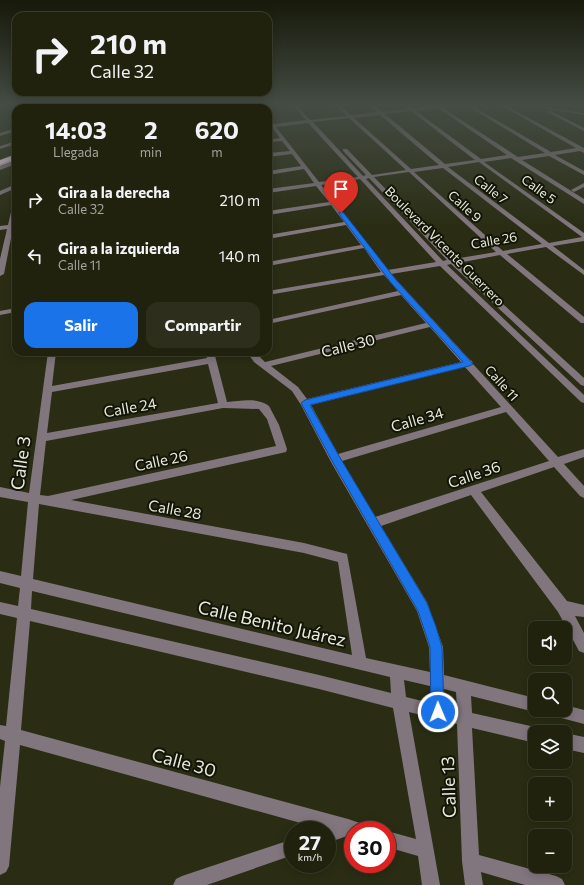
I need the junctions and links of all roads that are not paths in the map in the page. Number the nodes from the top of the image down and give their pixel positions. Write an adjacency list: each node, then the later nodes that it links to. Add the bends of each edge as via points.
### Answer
1 (289, 145): 11 (street, Calle 11)
2 (334, 145): 27 (street, Boulevard Vicente Guerrero)
3 (339, 145): 26 (street, Boulevard Vicente Guerrero)
4 (382, 145): 23 (street, Calle 9)
5 (420, 145): 20 (street, Calle 7)
6 (459, 145): 17 (street, Calle 5)
7 (497, 145): 15 (street)
8 (536, 145): 12 (street)
9 (583, 149): 12 (street)
10 (12, 152): 14 (highway)
11 (294, 152): 13 (street); 21 (street, Calle 11)
12 (550, 154): 15 (street); 25 (street)
13 (272, 155)
14 (0, 157)
15 (515, 157): 17 (street); 28 (street)
16 (12, 158): 18 (highway)
17 (480, 161): 20 (street); 44 (street, Calle 5)
18 (0, 163)
19 (12, 164): 22 (street)
20 (444, 166): 23 (street); 46 (street, Calle 7)
21 (306, 167): 24 (street); 29 (street, Calle 11)
22 (0, 168)
23 (410, 171): 26 (street); 48 (street, Calle 9)
24 (272, 172)
25 (584, 173)
26 (370, 176): 27 (street); 49 (street, Boulevard Vicente Guerrero)
27 (361, 177): 29 (street); 51 (street, Boulevard Vicente Guerrero)
28 (556, 183): 33 (street); 36 (street)
29 (319, 184): 32 (street); 37 (street, Calle 11)
30 (584, 185): 33 (street)
31 (12, 188): 34 (street)
32 (272, 190)
33 (574, 190): 35 (street)
34 (0, 193)
35 (584, 194)
36 (584, 202)
37 (334, 203): 38 (street); 39 (street, Calle 11)
38 (272, 212)
39 (348, 223): 43 (street); 47 (street, Calle 11)
40 (12, 226): 41 (street)
41 (0, 228)
42 (12, 230): 54 (street)
43 (272, 235)
44 (584, 236)
45 (584, 239): 46 (street, Calle 26)
46 (546, 245): 48 (street, Calle 26); 53 (street, Calle 7)
47 (366, 246): 50 (street); 52 (street, Calle 11)
48 (501, 253): 49 (street, Calle 26); 60 (street, Calle 9)
49 (452, 261): 51 (street, Calle 26); 67 (street, Boulevard Vicente Guerrero)
50 (272, 263)
51 (441, 263): 52 (street, Calle 26); 69 (street, Boulevard Vicente Guerrero)
52 (386, 272): 55 (street, Calle 26); 56 (street, Calle 11)
53 (584, 273)
54 (0, 274)
55 (272, 292)
56 (403, 292): 59 (street); 61 (street, Calle 11)
57 (12, 311): 58 (street)
58 (0, 313)
59 (272, 321)
60 (584, 321)
61 (432, 324): 65 (street, Calle 11); 66 (street, Calle 30)
62 (51, 356): 68 (street, Calle 3)
63 (211, 356): 68 (street); 71 (street)
64 (255, 356): 66 (street)
65 (469, 364): 70 (street); 72 (street, Calle 11)
66 (264, 365): 70 (street, via 291,386)
67 (584, 383)
68 (47, 390): 73 (street, Calle 3)
69 (584, 400)
70 (305, 403): 76 (street)
71 (223, 405): 73 (street, Calle 24); 74 (street, Calle 24, via 256,405 265,408)
72 (508, 408): 76 (street, Calle 34); 77 (street, Calle 11)
73 (42, 438): 81 (street, Calle 3)
74 (282, 449): 82 (street, Calle 26)
75 (584, 453): 77 (street, Calle 36)
76 (335, 459): 83 (street)
77 (556, 461): 78 (street, Calle 36); 80 (street, Calle 11)
78 (473, 490): 83 (street, Calle 36); 86 (street)
79 (0, 492): 81 (street, Calle 28)
80 (584, 493)
81 (34, 499): 82 (street, Calle 28); 85 (street, Calle 3)
82 (47, 500): 91 (street, Calle 28, via 304,548 344,558)
83 (374, 523): 93 (street, via 422,607 436,647)
84 (0, 577): 85 (street, Calle Benito Juárez)
85 (26, 583): 89 (street, Calle 3); 91 (street, Calle Benito Juárez)
86 (563, 607): 88 (street); 90 (street)
87 (0, 608): 89 (street)
88 (584, 611)
89 (24, 614): 95 (street); 102 (street, Calle 3)
90 (584, 646)
91 (360, 664): 92 (street, Calle Benito Juárez)
92 (396, 671): 93 (street, Calle Benito Juárez); 95 (street)
93 (437, 680): 94 (street, Calle Benito Juárez); 97 (street)
94 (463, 687): 96 (street, Calle Benito Juárez); 100 (street, Calle 13)
95 (399, 702): 97 (street); 108 (street)
96 (528, 703)
97 (438, 712): 100 (street)
98 (572, 714): 99 (street)
99 (584, 717)
100 (465, 719): 101 (street); 109 (street, Calle 13)
101 (528, 733)
102 (7, 734): 105 (street, Calle 30); 110 (street, Calle 3)
103 (572, 742): 104 (street)
104 (584, 745)
105 (344, 827)
106 (396, 842): 108 (street)
107 (284, 849): 111 (street)
108 (426, 850): 112 (street)
109 (471, 861): 113 (street, Calle 13); 114 (street)
110 (0, 866)
111 (182, 885)
112 (431, 885)
113 (474, 885)
114 (556, 885)

